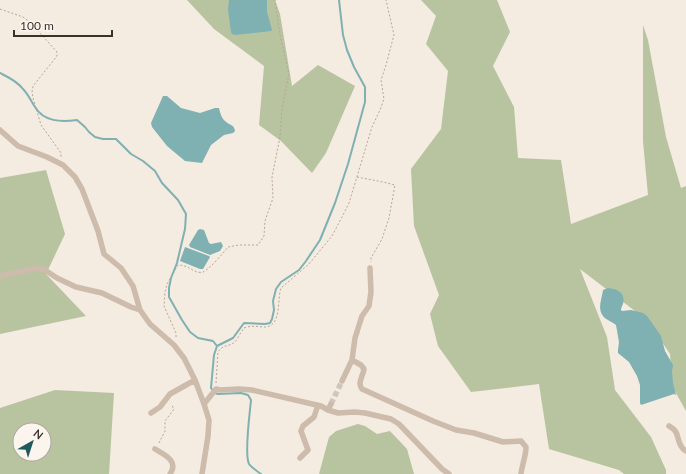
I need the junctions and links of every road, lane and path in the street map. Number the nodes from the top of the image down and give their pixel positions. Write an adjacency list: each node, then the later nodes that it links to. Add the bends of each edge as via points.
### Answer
1 (275, 0): 10 (path, via 289,74 272,177 273,198 265,221 264,236 258,245 228,247 202,272 178,265 167,284 164,306 176,333)
2 (386, 0): 6 (path, via 394,35 381,80 384,99)
3 (0, 9): 5 (path, via 23,16 58,54 33,86 32,92 41,125 61,153)
4 (0, 130): 5 (street, via 18,146)
5 (63, 165): 9 (street, via 82,189 104,254 120,268 133,286)
6 (356, 177): 7 (path, via 395,185 389,218); 14 (path, via 346,210 332,236 309,264 281,288 277,316 271,326 247,326 233,343 222,347 218,352)
7 (370, 268): 11 (street, via 369,306 362,316)
8 (0, 276): 9 (street, via 37,268 76,287 102,293)
9 (140, 310): 10 (street, via 150,324)
10 (174, 345): 12 (street)
11 (352, 360): 13 (street); 28 (street, via 364,369 360,382 362,389 456,430 503,442 520,441 526,447)
12 (195, 380): 15 (street); 16 (street)
13 (342, 380)
14 (216, 389): 16 (street); 18 (street, via 252,390)
15 (166, 399): 20 (street); 22 (path, via 174,409 165,421 165,431)
16 (204, 404): 26 (street, via 209,420 209,434)
17 (331, 404): 19 (street)
18 (318, 406): 19 (street); 24 (street, via 314,417 303,426 302,432 308,450)
19 (328, 410): 27 (street, via 338,413 365,413 391,419)
20 (151, 413)
21 (668, 426): 23 (street, via 676,431 680,445)
22 (155, 449): 25 (street, via 171,460 173,469)
23 (686, 451)
24 (300, 458)
25 (170, 474)
26 (202, 474)
27 (449, 474)
28 (521, 474)

